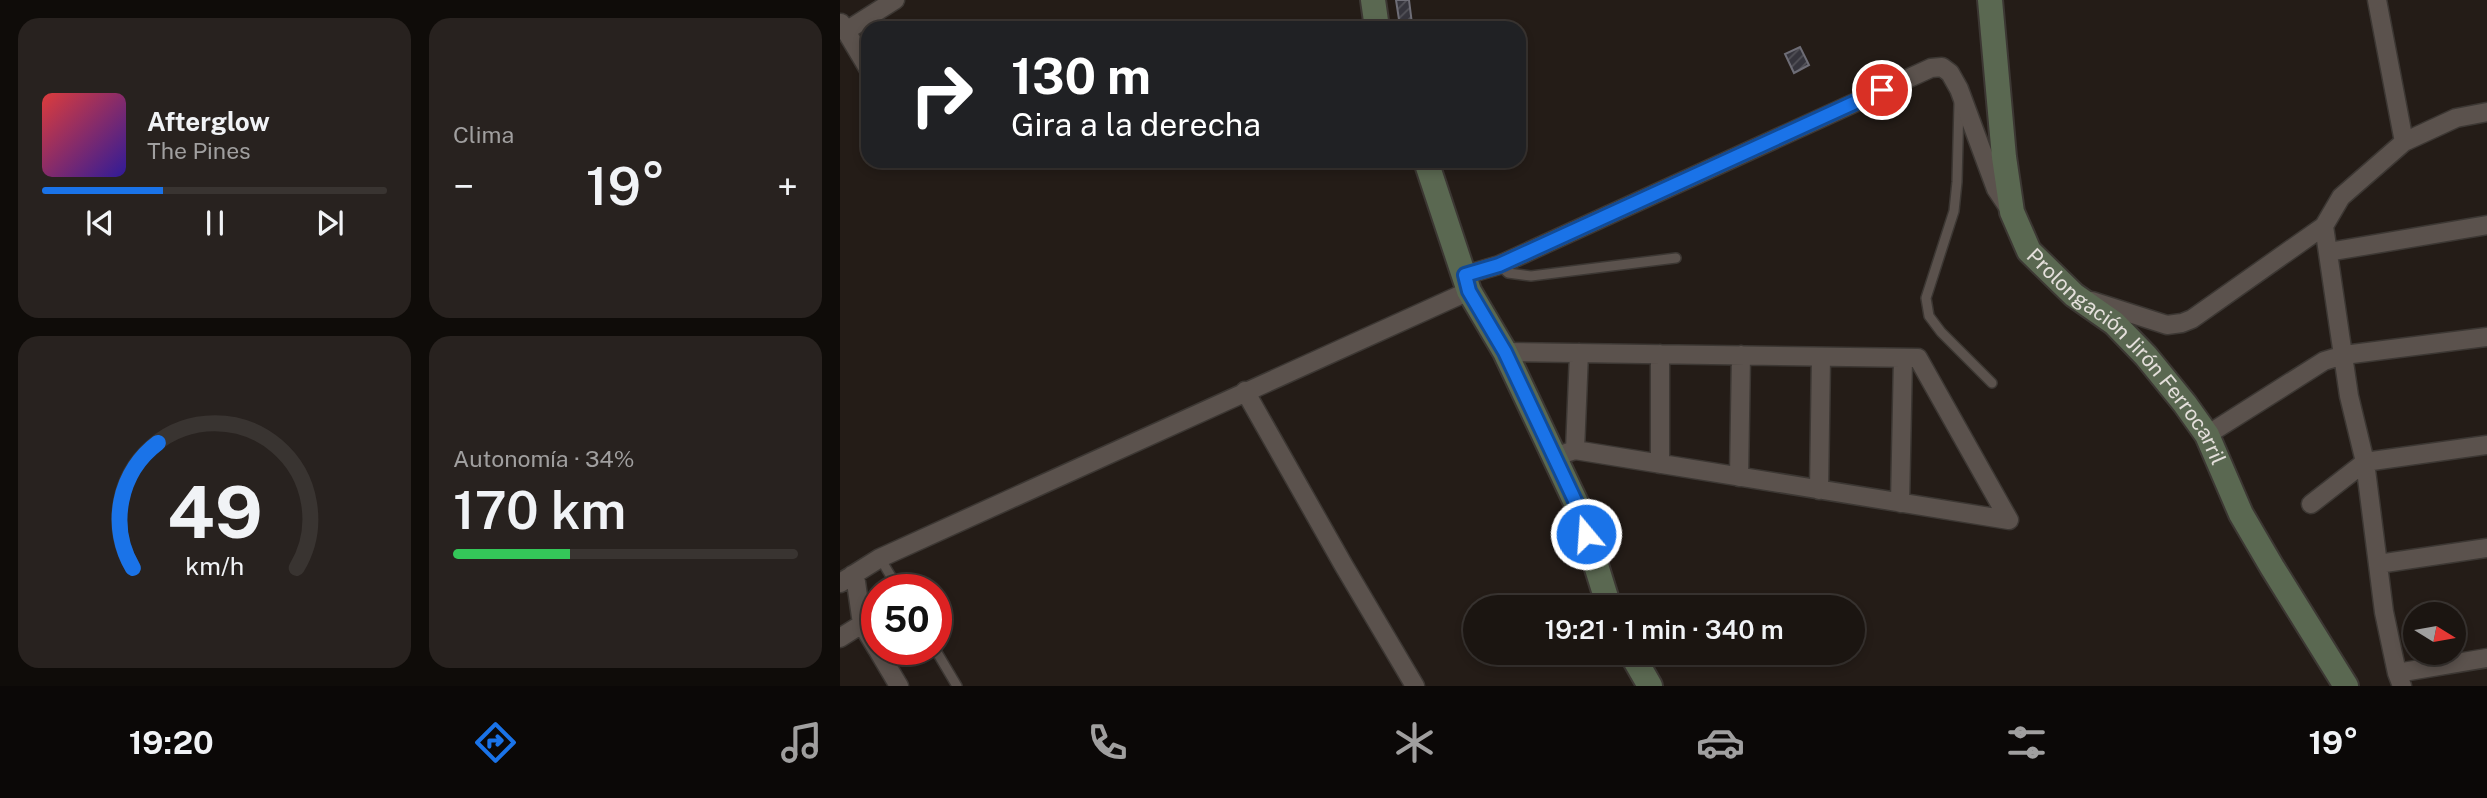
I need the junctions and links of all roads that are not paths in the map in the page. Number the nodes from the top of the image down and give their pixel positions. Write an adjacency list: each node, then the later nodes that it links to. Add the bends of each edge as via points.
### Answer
1 (895, 0): 6 (street)
2 (1373, 0): 5 (street)
3 (1990, 0): 12 (street, Prolongación Jirón Ferrocarril)
4 (2377, 0): 10 (street)
5 (1376, 21)
6 (843, 27): 7 (street)
7 (861, 57)
8 (1959, 89): 12 (street, via 1996,189); 17 (street, via 1942,67 1931,68); 28 (lane, via 1954,211 1926,298 1935,324)
9 (2487, 112): 10 (street, via 2456,118)
10 (2404, 142): 14 (street, via 2341,197)
11 (1428, 168): 18 (street)
12 (2012, 212): 19 (street, Prolongación Jirón Ferrocarril, via 2029,251)
13 (2487, 225): 15 (street)
14 (2324, 226): 15 (street); 19 (street, via 2182,323 2167,325)
15 (2328, 252): 25 (street)
16 (1676, 258): 17 (lane, via 1531,276 1508,272)
17 (1499, 265): 18 (street)
18 (1467, 283): 21 (street); 29 (street)
19 (2074, 295): 30 (street, Prolongación Jirón Ferrocarril, via 2114,323 2146,356)
20 (2487, 337): 25 (street)
21 (1505, 352): 22 (street); 32 (street)
22 (1579, 353): 23 (street); 32 (street)
23 (1660, 354): 24 (street); 34 (street)
24 (1741, 355): 26 (street); 35 (street)
25 (2344, 355): 30 (street, via 2324,361); 33 (street)
26 (1821, 357): 27 (street); 36 (street)
27 (1903, 358): 37 (street); 37 (street, via 1918,358 2008,520)
28 (1992, 383)
29 (1245, 391): 40 (street); 55 (street)
30 (2207, 435): 57 (street, Prolongación Jirón Ferrocarril, via 2241,514)
31 (2487, 444): 33 (street)
32 (1565, 454): 34 (street); 44 (street)
33 (2365, 462): 38 (street); 41 (street)
34 (1660, 464): 35 (street)
35 (1739, 477): 36 (street)
36 (1819, 490): 37 (street)
37 (1900, 503)
38 (2311, 504)
39 (2487, 548): 41 (street)
40 (880, 558): 42 (lane); 43 (street)
41 (2378, 564): 52 (street)
42 (890, 574)
43 (846, 579): 45 (street, via 856,582)
44 (1605, 595)
45 (861, 617)
46 (861, 625): 47 (street)
47 (840, 638)
48 (2487, 658): 52 (street)
49 (887, 665): 53 (street)
50 (945, 665): 54 (lane)
51 (1638, 665): 56 (street)
52 (2400, 680)
53 (899, 686)
54 (957, 686)
55 (1415, 686)
56 (1650, 686)
57 (2346, 686)

